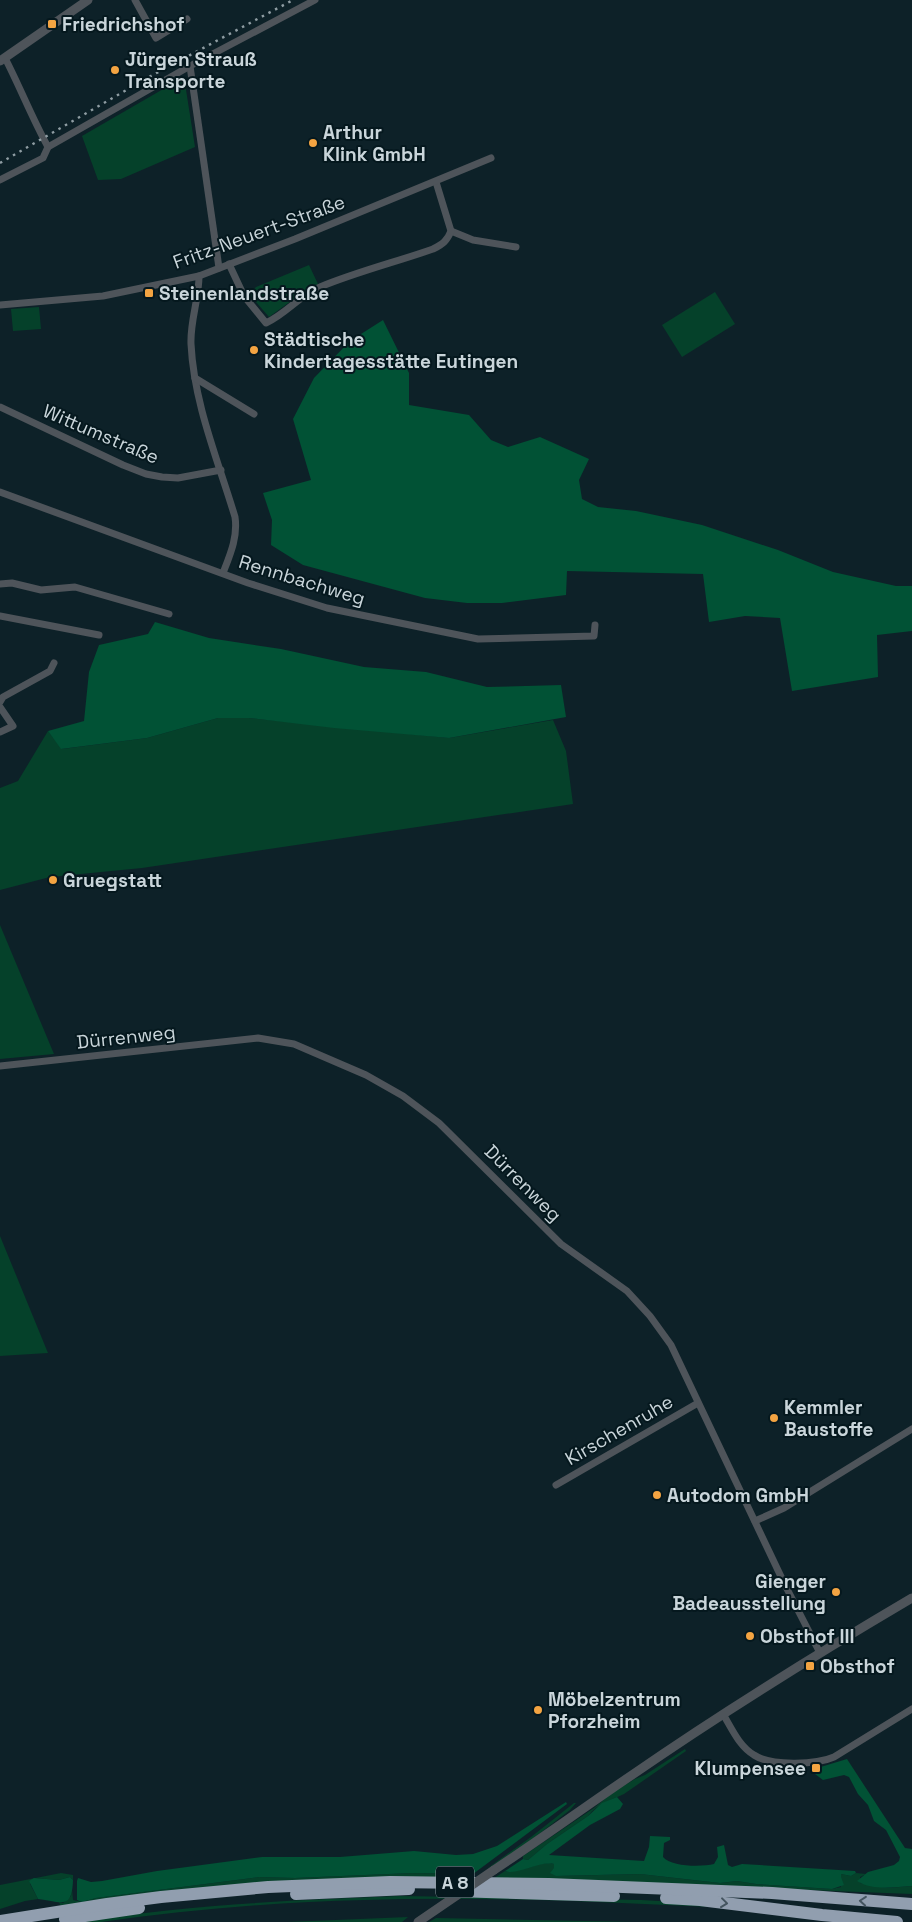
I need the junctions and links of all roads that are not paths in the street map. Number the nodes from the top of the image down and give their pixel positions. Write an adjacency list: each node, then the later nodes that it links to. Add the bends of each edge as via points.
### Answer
1 (88, 0): 5 (street)
2 (136, 0): 4 (street, via 156,38)
3 (315, 0): 6 (street)
4 (187, 19)
5 (3, 60): 7 (street, via 16,79)
6 (190, 66): 7 (street); 14 (street)
7 (48, 147): 9 (street, via 42,158)
8 (491, 158): 10 (street, Fritz-Neuert-Straße)
9 (0, 180)
10 (436, 182): 11 (street); 13 (street, Fritz-Neuert-Straße)
11 (451, 231): 12 (street, via 473,240); 13 (street, via 443,244 433,249 319,288 266,323 244,296)
12 (516, 247)
13 (229, 264): 14 (street, Fritz-Neuert-Straße)
14 (219, 268): 15 (street, Fritz-Neuert-Straße)
15 (199, 276): 16 (street, Fritz-Neuert-Straße, via 103,296); 17 (street, via 191,342)
16 (0, 305)
17 (195, 378): 19 (street); 20 (street, via 199,402)
18 (0, 407): 20 (street, Wittumstraße, via 146,474 178,478)
19 (254, 414)
20 (221, 470): 22 (street, via 236,527 236,537)
21 (0, 492): 22 (street, Rennbachweg)
22 (223, 573): 26 (street, Rennbachweg, via 327,608 478,639 594,636)
23 (0, 584): 24 (street, via 12,583 41,590 75,587)
24 (170, 614)
25 (0, 616): 27 (street)
26 (595, 624)
27 (99, 634)
28 (54, 663): 29 (street, via 50,671 3,697)
29 (0, 702)
30 (0, 707): 31 (street, via 13,726)
31 (0, 732)
32 (0, 1066): 33 (street, Dürrenweg, via 258,1038 294,1044 366,1075 403,1096 439,1123 561,1244 627,1291 671,1345)
33 (698, 1403): 35 (street, Kirschenruhe); 36 (street, Dürrenweg)
34 (912, 1429): 36 (street, via 784,1508)
35 (556, 1485)
36 (755, 1521): 38 (street, Dürrenweg)
37 (912, 1598): 38 (street)
38 (820, 1653): 40 (street)
39 (912, 1709): 40 (street, via 834,1757 811,1763 766,1760 753,1755 738,1740)
40 (723, 1714): 44 (street, bridge)
41 (912, 1904): 42 (highway, A 8, one-way to 42, via 549,1884 390,1882 268,1887 171,1896)
42 (0, 1921)
43 (48, 1922): 45 (highway, A 8, one-way to 45, via 166,1904 266,1895 411,1889 700,1900)
44 (418, 1922)
45 (897, 1922)

